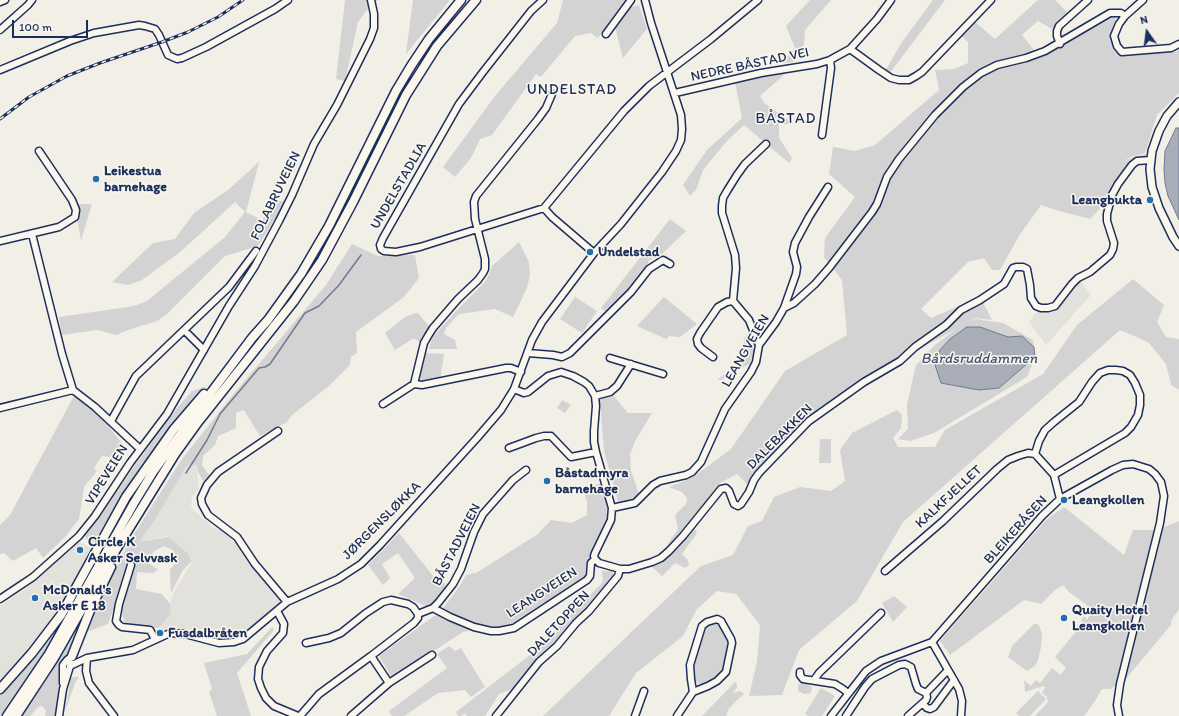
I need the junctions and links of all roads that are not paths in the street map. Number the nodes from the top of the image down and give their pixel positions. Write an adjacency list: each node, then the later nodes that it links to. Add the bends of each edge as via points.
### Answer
1 (5, 0): 15 (street)
2 (32, 0): 17 (street)
3 (288, 0): 23 (street, via 206,47 178,59 168,55 155,29 139,25 70,41)
4 (371, 0): 46 (street, FOLABRUVEIEN, via 374,28 370,39 337,106 314,144 279,222)
5 (461, 0): 44 (highway, via 411,66 326,232 286,295)
6 (476, 0): 71 (highway, via 437,46 406,95 341,226 314,273 198,422 160,477)
7 (543, 0): 34 (street, UNDELSTADLIA, via 459,104 380,246 384,251 396,252 420,247)
8 (630, 0): 18 (street)
9 (645, 0): 24 (street, JØRGENSLØKKA)
10 (758, 0): 24 (street)
11 (891, 0): 21 (street, NEDRE BÅSTAD VEI)
12 (991, 0): 21 (street, via 922,72 909,80 891,78)
13 (1088, 0): 19 (street, via 1059,26 1057,36)
14 (1143, 0): 16 (street)
15 (0, 2)
16 (1124, 16): 19 (street, LEANGVEIEN, via 1121,13 1110,13); 20 (street, via 1114,36 1122,52 1171,48)
17 (0, 30)
18 (606, 34)
19 (1060, 44): 42 (street, LEANGVEIEN, via 1026,58 997,65 963,87 949,100 899,159 887,177 872,212 829,268 794,303)
20 (1179, 44)
21 (850, 49): 22 (street, NEDRE BÅSTAD VEI)
22 (830, 60): 25 (street, NEDRE BÅSTAD VEI); 28 (street, NEDRE BÅSTAD VEI)
23 (0, 70)
24 (667, 71): 25 (street, JØRGENSLØKKA); 33 (street, via 636,98)
25 (675, 93): 39 (street, JØRGENSLØKKA, via 681,115 682,140 662,172 621,224)
26 (552, 94): 34 (street, via 538,119 476,196 473,209)
27 (1179, 102): 31 (main road, via 1159,130)
28 (822, 135)
29 (766, 144): 41 (street, via 745,164 723,198 722,213 736,268)
30 (40, 151): 35 (street, via 76,210 75,216 58,227)
31 (1151, 160): 37 (main road, via 1154,192 1165,222); 74 (street, DALEBAKKEN, via 1138,161 1132,165 1112,195 1107,214 1114,243 1110,255 1090,272 1078,278 1055,306 1041,308 1032,302 1029,274 1026,269 1019,266 1013,268 1004,284 961,310 900,361 864,382 809,421 759,473 741,504 734,504 729,491 726,488 721,489 683,536 661,558 629,569)
32 (828, 187): 42 (street, via 795,243 793,252 796,274)
33 (544, 208): 34 (street, UNDELSTADLIA); 39 (street)
34 (477, 228): 53 (street, via 485,269 478,280 433,328 424,342)
35 (32, 234): 36 (street); 55 (street)
36 (0, 241)
37 (1179, 246)
38 (256, 251): 43 (street, via 230,287)
39 (594, 253): 47 (street, JØRGENSLØKKA, via 542,322)
40 (670, 264): 47 (street, via 663,260 649,269 631,292 570,353 562,357)
41 (733, 301): 45 (street, via 749,320); 48 (street, via 718,307 697,339 700,348)
42 (784, 308): 45 (street, LEANGVEIEN)
43 (184, 330): 46 (street); 59 (street, via 136,376)
44 (252, 338): 95 (highway, via 174,429 126,497 61,615); 102 (highway, via 153,472 49,654)
45 (759, 346): 70 (street, LEANGVEIEN, via 751,372 725,409 705,456 697,468 686,475 660,481 635,503)
46 (204, 350): 62 (street, FOLABRUVEIEN, via 167,414)
47 (528, 353): 51 (street, JØRGENSLØKKA)
48 (713, 357)
49 (610, 358): 50 (street)
50 (631, 364): 52 (street); 56 (street, via 617,386 610,392)
51 (521, 372): 53 (street, via 506,368 422,385); 54 (street, JØRGENSLØKKA)
52 (663, 374)
53 (414, 384): 57 (street)
54 (514, 389): 56 (street, via 528,392 548,376 565,373 584,382); 77 (street, JØRGENSLØKKA, via 501,410 477,438 361,564 338,579)
55 (73, 390): 58 (street); 59 (street, VIPEVEIEN)
56 (595, 396): 63 (street)
57 (383, 404)
58 (0, 408)
59 (111, 421): 62 (street, VIPEVEIEN)
60 (278, 431): 77 (street, via 218,472 207,485 201,498 208,515 237,537 255,564)
61 (509, 448): 65 (street, via 536,438 551,436)
62 (140, 449): 76 (street, VIPEVEIEN, via 79,536 33,577)
63 (596, 452): 65 (street); 70 (street)
64 (1035, 454): 68 (street); 68 (street, via 1045,430 1079,402 1100,373 1123,370 1130,375 1140,395 1138,415 1131,427); 75 (street, KALKFJELLET, via 1018,456 1002,464)
65 (571, 457): 66 (street)
66 (566, 463)
67 (526, 470): 78 (street, BÅSTADVEIEN, via 513,480 483,514 461,569)
68 (1054, 475): 69 (street)
69 (1060, 499): 83 (street, BLEIKERÅSEN, via 1042,516); 115 (street, BLEIKERÅSEN, via 1123,465 1133,464 1149,469 1161,482 1163,489 1160,521 1120,684 1117,705)
70 (612, 508): 72 (street, LEANGVEIEN, via 611,520 595,553)
71 (127, 532): 86 (highway, via 121,550 91,608); 103 (highway, via 54,658)
72 (595, 559): 74 (street, via 599,563); 78 (street, LEANGVEIEN, via 587,580 507,630 499,632 474,627)
73 (130, 565): 82 (street, via 116,621 122,627 150,630)
74 (620, 569): 108 (street, DALETOPPEN, via 618,576 589,611 539,662)
75 (884, 571)
76 (0, 599)
77 (287, 602): 79 (street, JØRGENSLØKKA)
78 (434, 608): 81 (street)
79 (277, 611): 82 (street, JØRGENSLØKKA, via 243,639 234,642 219,643 175,632); 106 (street, via 284,624 283,632 266,651 259,667 258,679 266,698 274,706)
80 (880, 613): 92 (street)
81 (418, 614): 84 (street, via 408,604 391,600 383,602 342,633); 87 (street, via 414,624)
82 (155, 639): 88 (street, JØRGENSLØKKA, via 133,650)
83 (932, 642): 90 (street); 99 (street, BLEIKERÅSEN, via 874,664)
84 (306, 643)
85 (432, 655): 94 (street)
86 (72, 656): 88 (street, JØRGENSLØKKA); 89 (street); 96 (street, via 63,664)
87 (371, 656): 94 (street); 106 (street, via 319,694)
88 (87, 658): 89 (street, JØRGENSLØKKA); 105 (street, via 86,671 89,683)
89 (70, 666): 96 (street)
90 (948, 670): 93 (street); 100 (street)
91 (800, 672): 92 (street, via 803,679)
92 (814, 680): 99 (street, via 835,684)
93 (954, 680): 101 (street, via 934,707 926,708); 114 (street, via 962,701)
94 (389, 683): 107 (street)
95 (0, 689)
96 (64, 689): 104 (street)
97 (644, 691): 109 (street)
98 (693, 692): 98 (street, via 717,681 726,672 732,643 721,621 717,619 702,626 690,665); 110 (street)
99 (848, 693): 111 (street, BLEIKERÅSEN)
100 (926, 693): 101 (street, via 927,697); 112 (street, via 918,688 911,668 905,664 872,680)
101 (923, 704): 113 (street)
102 (7, 716)
103 (16, 716)
104 (58, 716)
105 (114, 716)
106 (299, 716)
107 (351, 716)
108 (496, 716)
109 (635, 716)
110 (677, 716)
111 (831, 716)
112 (846, 716)
113 (908, 716)
114 (961, 716)
115 (1119, 716)

